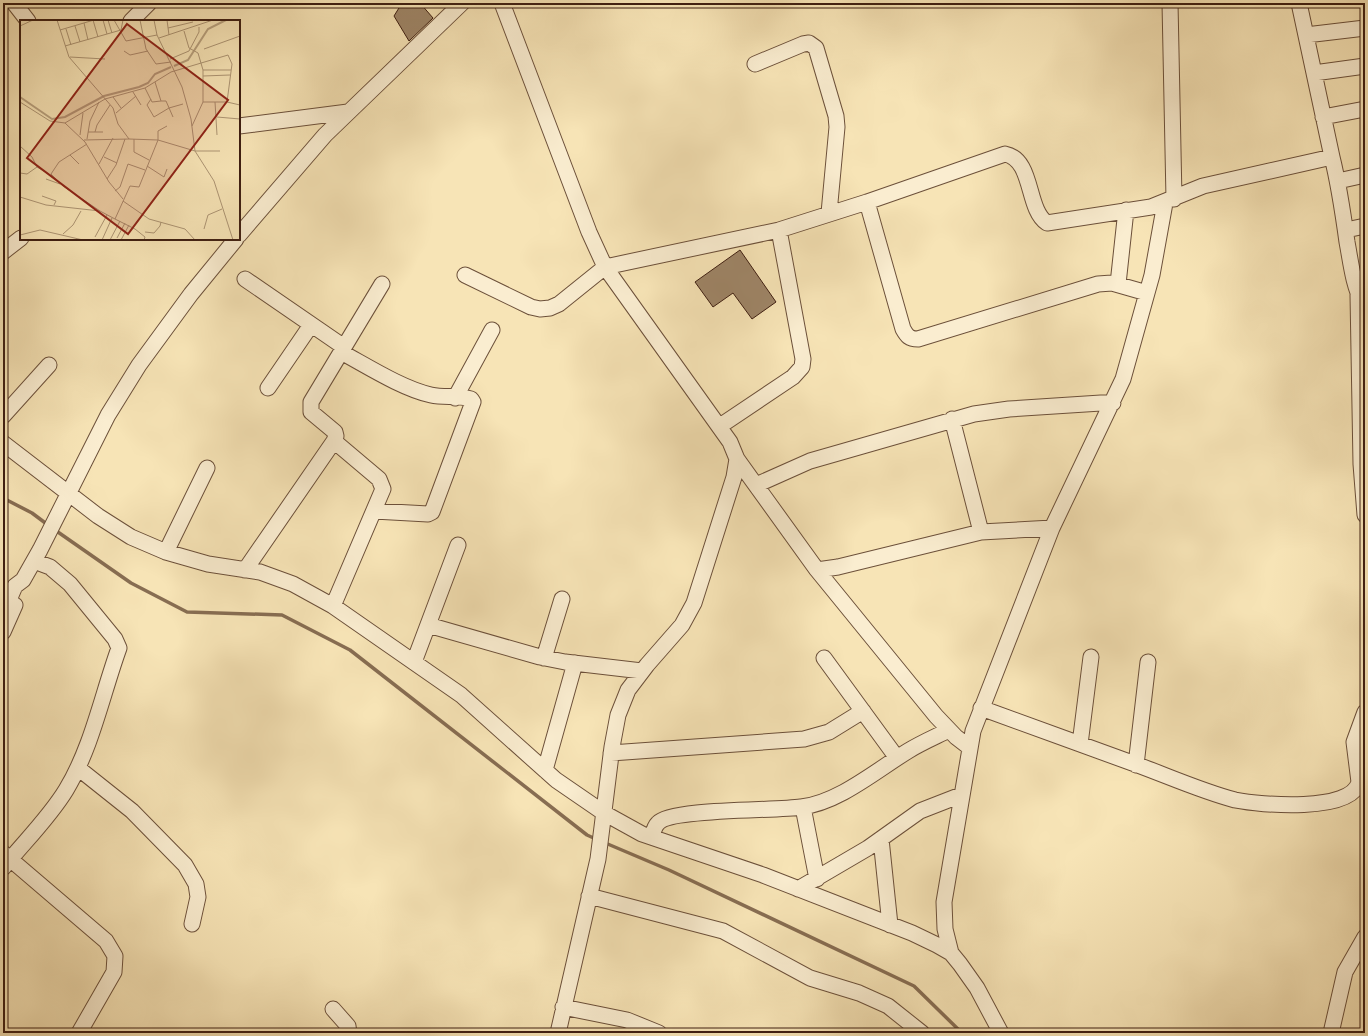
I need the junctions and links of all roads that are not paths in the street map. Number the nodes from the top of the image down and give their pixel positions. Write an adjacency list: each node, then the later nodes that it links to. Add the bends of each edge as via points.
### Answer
1 (150, 3): 8 (street)
2 (462, 3): 15 (street)
3 (502, 3): 32 (street, via 589,232)
4 (1170, 3): 21 (street)
5 (1299, 3): 10 (street)
6 (11, 6): 7 (street)
7 (27, 20)
8 (132, 20)
9 (1365, 28): 10 (street)
10 (1306, 35): 13 (street)
11 (755, 64): 24 (street, via 803,44 809,43 816,48 837,127)
12 (1365, 66): 13 (street)
13 (1314, 73): 16 (street)
14 (1365, 109): 16 (street)
15 (348, 112): 17 (street); 28 (street, via 305,156)
16 (1323, 117): 18 (street)
17 (240, 126)
18 (1332, 157): 20 (street); 21 (street, via 1203,186)
19 (1365, 175): 20 (street)
20 (1338, 181): 27 (street)
21 (1170, 201): 23 (street, via 1151,207); 37 (street)
22 (867, 202): 23 (street, via 1005,154 1020,163 1040,216 1047,223); 24 (street); 36 (street, via 903,329 912,339 1098,284)
23 (1126, 210): 36 (street)
24 (830, 213): 26 (street)
25 (1365, 226): 27 (street)
26 (779, 230): 32 (street); 48 (street, via 803,359 802,367 793,377)
27 (1346, 230): 38 (street, via 1352,270)
28 (240, 234)
29 (20, 239): 31 (street)
30 (235, 240): 54 (street, via 191,294 139,365 108,415)
31 (3, 252)
32 (605, 267): 33 (street, via 559,304 540,310); 48 (street)
33 (465, 275)
34 (245, 279): 39 (street)
35 (382, 284): 41 (street)
36 (1118, 284): 37 (street)
37 (1147, 292): 45 (street, via 1125,373)
38 (1362, 302): 56 (street, via 1361,464)
39 (311, 325): 41 (street); 43 (street)
40 (492, 330): 44 (street)
41 (343, 350): 44 (street, via 416,391); 49 (street, via 311,402 310,408 315,416 335,432)
42 (49, 365): 46 (street)
43 (268, 388)
44 (455, 398): 55 (street, via 471,399 473,407 432,512 428,514)
45 (1112, 403): 47 (street, via 1009,409); 57 (street, via 1068,490)
46 (3, 416)
47 (952, 419): 53 (street, via 810,461); 58 (street)
48 (720, 426): 51 (street)
49 (334, 441): 55 (street, via 382,484 382,494); 62 (street)
50 (3, 443): 54 (street)
51 (737, 459): 53 (street); 76 (street, via 734,478 694,603 682,625)
52 (207, 468): 60 (street)
53 (756, 484): 63 (street)
54 (68, 494): 60 (street, via 131,537); 61 (street)
55 (374, 511): 66 (street)
56 (1365, 514)
57 (1052, 528): 58 (street); 77 (street)
58 (981, 532): 63 (street)
59 (458, 545): 68 (street)
60 (166, 552): 62 (street, via 208,564)
61 (37, 556): 64 (street); 86 (street, via 70,584 118,643 119,648)
62 (245, 570): 66 (street, via 260,572 293,584)
63 (817, 570): 80 (street)
64 (16, 583): 67 (street); 69 (street)
65 (562, 598): 71 (street)
66 (333, 606): 73 (street)
67 (3, 614)
68 (428, 625): 71 (street); 73 (street)
69 (3, 632)
70 (1091, 657): 81 (street)
71 (544, 658): 75 (street)
72 (824, 658): 78 (street)
73 (414, 662): 87 (street, via 461,695)
74 (1148, 662): 85 (street)
75 (575, 663): 76 (street); 87 (street)
76 (642, 671): 83 (street, via 628,690 618,715)
77 (981, 708): 81 (street); 82 (street)
78 (863, 711): 83 (street, via 829,732 804,739); 84 (street)
79 (1365, 712): 88 (street, via 1354,742)
80 (949, 730): 82 (street); 84 (street)
81 (1080, 744): 85 (street)
82 (969, 747): 89 (street)
83 (611, 753): 91 (street)
84 (897, 758): 90 (street, via 835,796)
85 (1136, 765): 88 (street, via 1216,794 1262,804 1306,804 1344,798)
86 (78, 768): 94 (street, via 58,801); 98 (street, via 132,811 185,865 196,884 198,897)
87 (545, 770): 91 (street)
88 (1362, 788)
89 (961, 795): 93 (street, via 920,811); 101 (street, via 944,902 945,929)
90 (803, 807): 92 (street, via 699,813 665,818 657,824); 95 (street)
91 (603, 819): 92 (street); 97 (street, via 598,858)
92 (652, 837): 96 (street)
93 (881, 840): 95 (street); 99 (street)
94 (6, 860): 104 (street, via 106,942 115,956 114,972)
95 (817, 878): 96 (street)
96 (798, 889): 99 (street)
97 (589, 896): 102 (street); 108 (street, via 723,932 810,978 859,993 888,1006)
98 (192, 924)
99 (890, 925): 101 (street, via 937,944)
100 (1365, 937): 110 (street, via 1345,972)
101 (951, 953): 109 (street, via 977,988)
102 (563, 1007): 106 (street); 107 (street, via 627,1020)
103 (333, 1009): 105 (street, via 348,1026)
104 (79, 1033)
105 (349, 1033)
106 (558, 1033)
107 (659, 1033)
108 (922, 1033)
109 (1000, 1033)
110 (1331, 1033)

